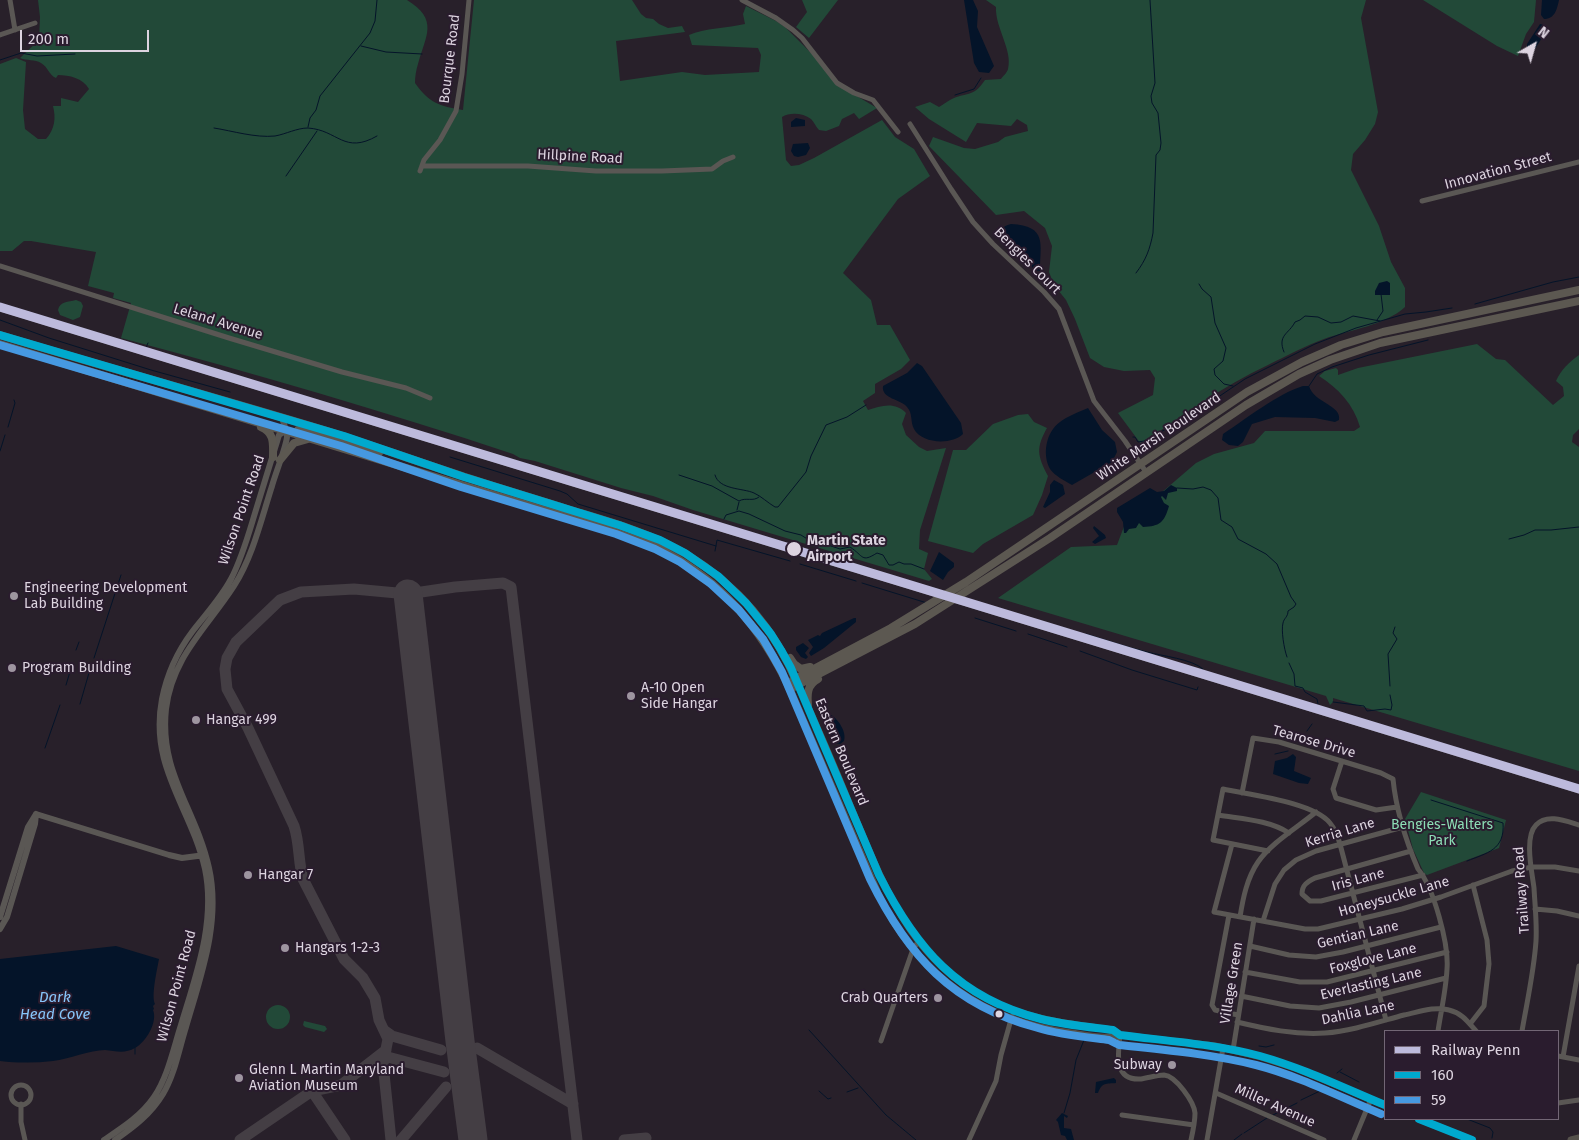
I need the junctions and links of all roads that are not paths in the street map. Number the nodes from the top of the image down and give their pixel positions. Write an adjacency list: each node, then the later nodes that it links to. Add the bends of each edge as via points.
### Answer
1 (10, 0): 5 (street)
2 (469, 0): 11 (street, Bourque Road, via 456,111)
3 (742, 0): 8 (street, via 793,30 837,83 873,100)
4 (35, 22): 5 (street)
5 (15, 30): 6 (street)
6 (0, 35)
7 (910, 124): 28 (street, Bengies Court, via 973,222 1059,309 1094,401)
8 (898, 132)
9 (733, 157): 11 (street, Hillpine Road, via 712,170 596,171 528,166)
10 (1579, 162): 12 (street, Innovation Street)
11 (421, 169)
12 (1422, 201)
13 (0, 266): 21 (street, Leland Avenue, via 332,369 406,388)
14 (1579, 290): 28 (main road, White Marsh Boulevard, via 1395,329 1331,349 1256,387)
15 (1579, 301): 29 (main road, White Marsh Boulevard, via 1400,338 1330,360 1265,392)
16 (0, 335): 20 (main road, Eastern Boulevard)
17 (0, 340): 19 (main road, via 26,348)
18 (0, 344): 19 (main road, Eastern Boulevard)
19 (35, 355): 20 (main road, via 44,353); 22 (main road, Eastern Boulevard)
20 (94, 363): 23 (main road, Eastern Boulevard)
21 (430, 398)
22 (236, 416): 24 (main road, Eastern Boulevard); 26 (main road, via 270,432)
23 (282, 418): 24 (street, Wilson Point Road); 27 (main road, Eastern Boulevard)
24 (285, 431): 25 (main road, Eastern Boulevard); 26 (street, Wilson Point Road, via 287,437); 27 (main road, via 294,428)
25 (309, 439): 26 (main road, via 294,443); 34 (main road, Eastern Boulevard, via 603,528 667,553 709,581 741,611 767,645)
26 (276, 459): 49 (street, Wilson Point Road, via 247,551 226,588 176,659 161,710 160,732 166,768)
27 (424, 464): 30 (main road, Eastern Boulevard, via 626,527 667,544 735,590)
28 (1141, 464): 29 (street, Bengies Court); 31 (main road, White Marsh Boulevard, via 966,582)
29 (1146, 472): 32 (main road, White Marsh Boulevard, via 915,624)
30 (780, 648): 31 (main road, via 796,666 803,669 839,652); 33 (main road, Eastern Boulevard)
31 (846, 652): 33 (main road, White Marsh Boulevard)
32 (835, 666): 33 (main road, White Marsh Boulevard); 35 (main road, via 811,684 807,690)
33 (797, 682): 34 (main road, White Marsh Boulevard); 35 (main road, Eastern Boulevard)
34 (788, 686): 70 (main road, Eastern Boulevard, via 882,902)
35 (808, 705): 67 (main road, Eastern Boulevard, via 887,892)
36 (1342, 761): 37 (street, Tearose Drive, via 1279,742 1253,738); 38 (street, Tearose Drive, via 1387,774 1393,779); 38 (street, via 1333,789 1336,798 1376,810)
37 (1242, 793): 39 (street); 41 (street, via 1223,789)
38 (1397, 807): 43 (street)
39 (1316, 812): 44 (street); 46 (street, via 1331,824)
40 (36, 814): 49 (street, via 169,855 182,858); 60 (street, via 28,827); 66 (street, via 13,899)
41 (1218, 815): 44 (street, via 1275,826); 45 (street, via 1214,840)
42 (1579, 825): 50 (street, Trailway Road, via 1560,819 1539,822 1532,831)
43 (1403, 827): 46 (street, Kerria Lane); 48 (street)
44 (1289, 834): 47 (street)
45 (1232, 844): 47 (street); 58 (street, Honeysuckle Lane, via 1214,912)
46 (1340, 844): 51 (street); 64 (street, Kerria Lane, via 1304,855 1284,870 1275,884)
47 (1268, 851): 61 (street, via 1251,875)
48 (1411, 851): 51 (street); 53 (street)
49 (203, 855): 104 (street, Wilson Point Road, via 207,885 206,925 168,1070 146,1107); 105 (street, Wilson Point Road, via 210,869 210,939 173,1070 153,1107 138,1123)
50 (1532, 867): 52 (street, Honeysuckle Lane); 54 (street, Honeysuckle Lane); 57 (street, Trailway Road)
51 (1346, 870): 55 (street); 55 (street, Iris Lane, via 1315,878 1305,884 1302,894 1316,902)
52 (1579, 871)
53 (1423, 875): 55 (street, Iris Lane); 56 (street)
54 (1473, 885): 56 (street, Honeysuckle Lane); 84 (street, via 1487,940 1489,964 1484,1006)
55 (1352, 893): 63 (street)
56 (1433, 899): 63 (street, Honeysuckle Lane); 65 (street)
57 (1535, 909): 59 (street); 87 (street, Trailway Road, via 1536,945)
58 (1229, 915): 61 (street, Honeysuckle Lane); 80 (street, via 1212,1005 1215,1010)
59 (1579, 916)
60 (0, 917)
61 (1240, 917): 62 (street, Honeysuckle Lane)
62 (1254, 919): 64 (street, Honeysuckle Lane); 68 (street, Village Green)
63 (1359, 919): 64 (street, Honeysuckle Lane, via 1318,929); 69 (street)
64 (1263, 921)
65 (1441, 926): 69 (street, Gentian Lane); 71 (street)
66 (0, 929)
67 (918, 942): 70 (street); 79 (main road, Eastern Boulevard, via 961,982)
68 (1250, 946): 69 (street, Gentian Lane, via 1310,957); 74 (street, Village Green)
69 (1366, 946): 73 (street)
70 (913, 950): 81 (main road, Eastern Boulevard, via 954,988 980,1005); 89 (street)
71 (1447, 952): 73 (street, Foxglove Lane); 75 (street)
72 (1579, 966): 92 (street)
73 (1373, 971): 74 (street, Foxglove Lane, via 1336,981 1312,983); 76 (street)
74 (1245, 972): 77 (street, Village Green)
75 (1446, 978): 76 (street, Everlasting Lane); 78 (street)
76 (1379, 995): 77 (street, Everlasting Lane, via 1342,1005 1305,1008); 82 (street)
77 (1241, 996): 80 (street, Village Green)
78 (1441, 1009): 82 (street, Dahlia Lane); 84 (street, Dahlia Lane, via 1457,1012); 85 (street)
79 (1014, 1011): 81 (street); 88 (main road, Eastern Boulevard, via 1058,1022 1113,1030)
80 (1238, 1015): 83 (street, Village Green)
81 (1011, 1019): 88 (main road, Eastern Boulevard, via 1063,1032 1112,1038); 106 (street, via 996,1081)
82 (1386, 1020): 83 (street, Dahlia Lane, via 1337,1032 1307,1034)
83 (1237, 1022): 91 (street, Village Green)
84 (1470, 1024): 86 (street, Dahlia Lane)
85 (1438, 1030)
86 (1475, 1030)
87 (1522, 1030)
88 (1120, 1035): 90 (main road, Eastern Boulevard); 102 (street, via 1118,1064 1122,1072 1136,1079 1164,1075 1175,1080 1193,1106)
89 (881, 1042)
90 (1223, 1048): 91 (main road, Eastern Boulevard); 94 (street)
91 (1233, 1050): 95 (main road, Eastern Boulevard, via 1275,1061)
92 (1560, 1056): 93 (street)
93 (1579, 1060)
94 (1216, 1093): 108 (street); 109 (street, Miller Avenue)
95 (1371, 1099): 99 (main road, Eastern Boulevard); 110 (street)
96 (1579, 1100): 97 (street)
97 (1559, 1102)
98 (21, 1104): 103 (street)
99 (1384, 1105)
100 (1122, 1115): 102 (street)
101 (1435, 1122): 111 (main road)
102 (1194, 1125): 107 (street)
103 (25, 1140)
104 (104, 1140)
105 (114, 1140)
106 (969, 1140)
107 (1191, 1140)
108 (1208, 1140)
109 (1324, 1140)
110 (1354, 1140)
111 (1472, 1140)

